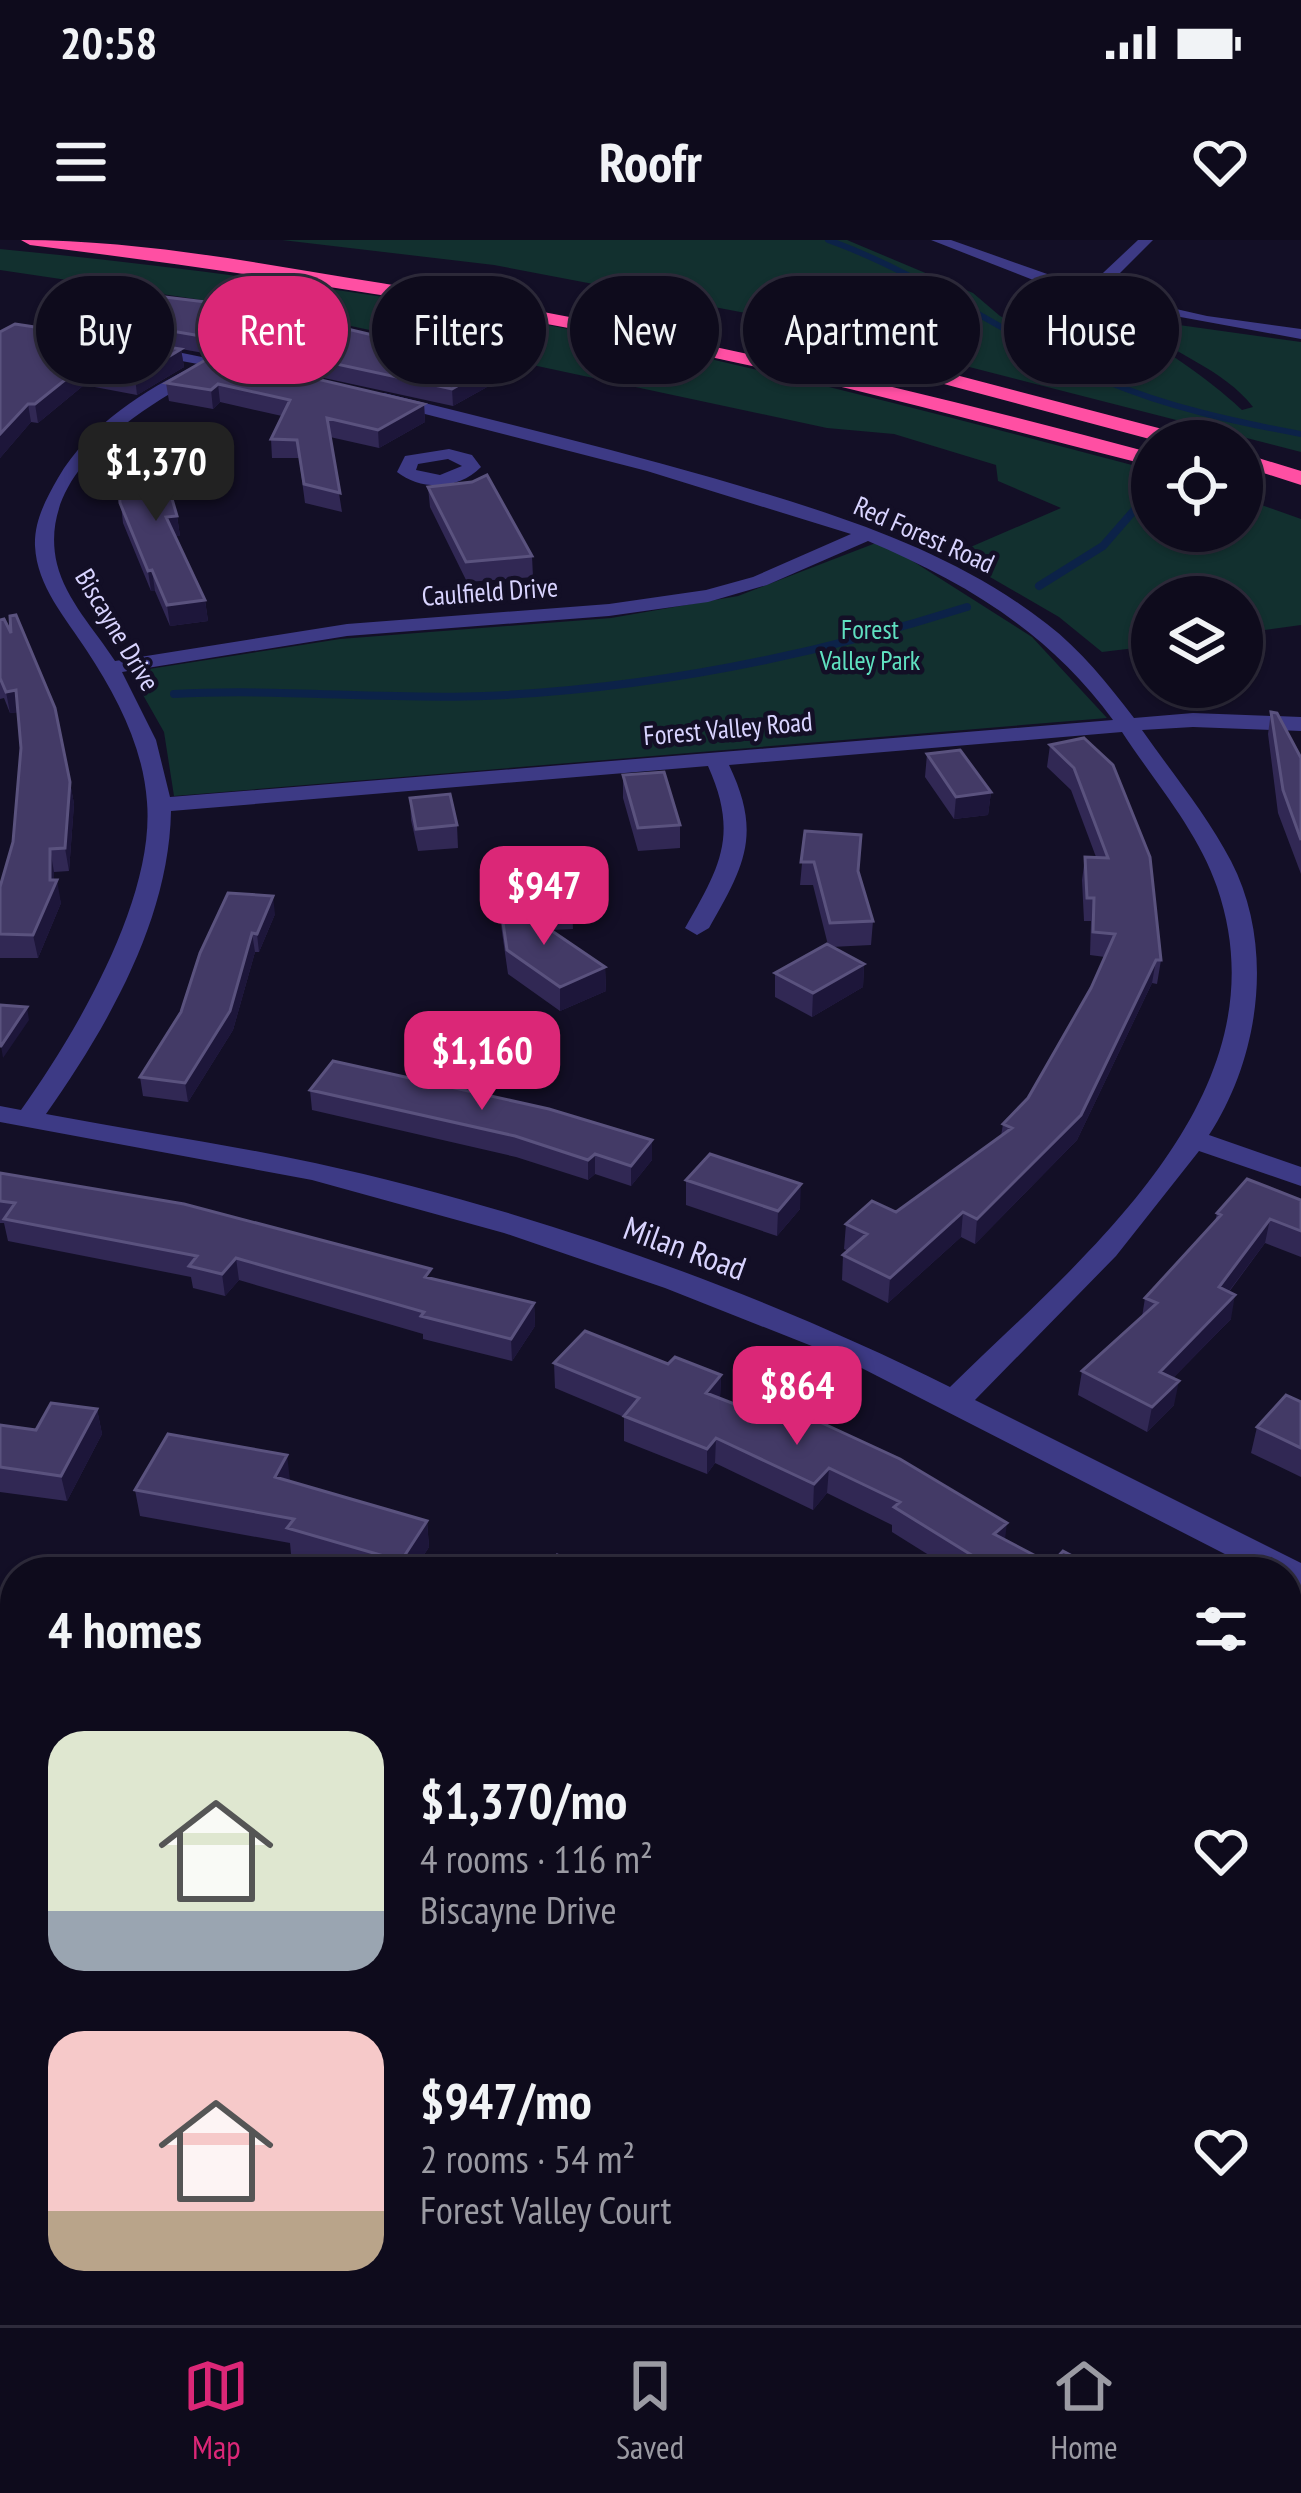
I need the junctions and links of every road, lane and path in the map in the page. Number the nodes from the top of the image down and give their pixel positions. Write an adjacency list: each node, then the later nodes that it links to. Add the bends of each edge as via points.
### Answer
1 (30, 240): 15 (highway, via 334,279 621,330 889,389)
2 (195, 240): 5 (highway)
3 (938, 240): 6 (street)
4 (1146, 240): 7 (street)
5 (328, 258)
6 (1034, 276)
7 (1109, 276)
8 (1179, 317): 9 (street)
9 (1301, 334)
10 (198, 370): 22 (street, Biscayne Drive, via 108,426 80,455 46,518 56,587)
11 (963, 384): 13 (highway)
12 (360, 393): 14 (street, Red Forest Road)
13 (1131, 428)
14 (511, 429): 16 (street); 21 (street, Red Forest Road, via 775,502)
15 (1131, 454)
16 (458, 456)
17 (1263, 466): 18 (highway)
18 (1301, 478)
19 (1263, 491): 20 (highway)
20 (1301, 502)
21 (866, 536): 22 (street, Caulfield Drive, via 708,596 347,630); 24 (street, Red Forest Road, via 962,578 1042,629)
22 (109, 668): 26 (street, Biscayne Drive, via 136,713)
23 (1301, 724): 24 (street, Forest Valley Road)
24 (1128, 725): 25 (street, Forest Valley Road); 29 (street, Red Forest Road, via 1220,863 1240,927 1245,959 1226,1076)
25 (716, 760): 26 (street, Forest Valley Road); 27 (street, via 741,823 737,857)
26 (160, 805): 28 (street, Biscayne Drive, via 136,929 116,981 64,1070)
27 (698, 928)
28 (15, 1115): 31 (street, Milan Road, via 315,1172 514,1227 853,1351)
29 (1195, 1140): 30 (street); 31 (street, Red Forest Road, via 1123,1227)
30 (1301, 1177)
31 (952, 1403): 32 (street, Milan Road)
32 (1259, 1557)

